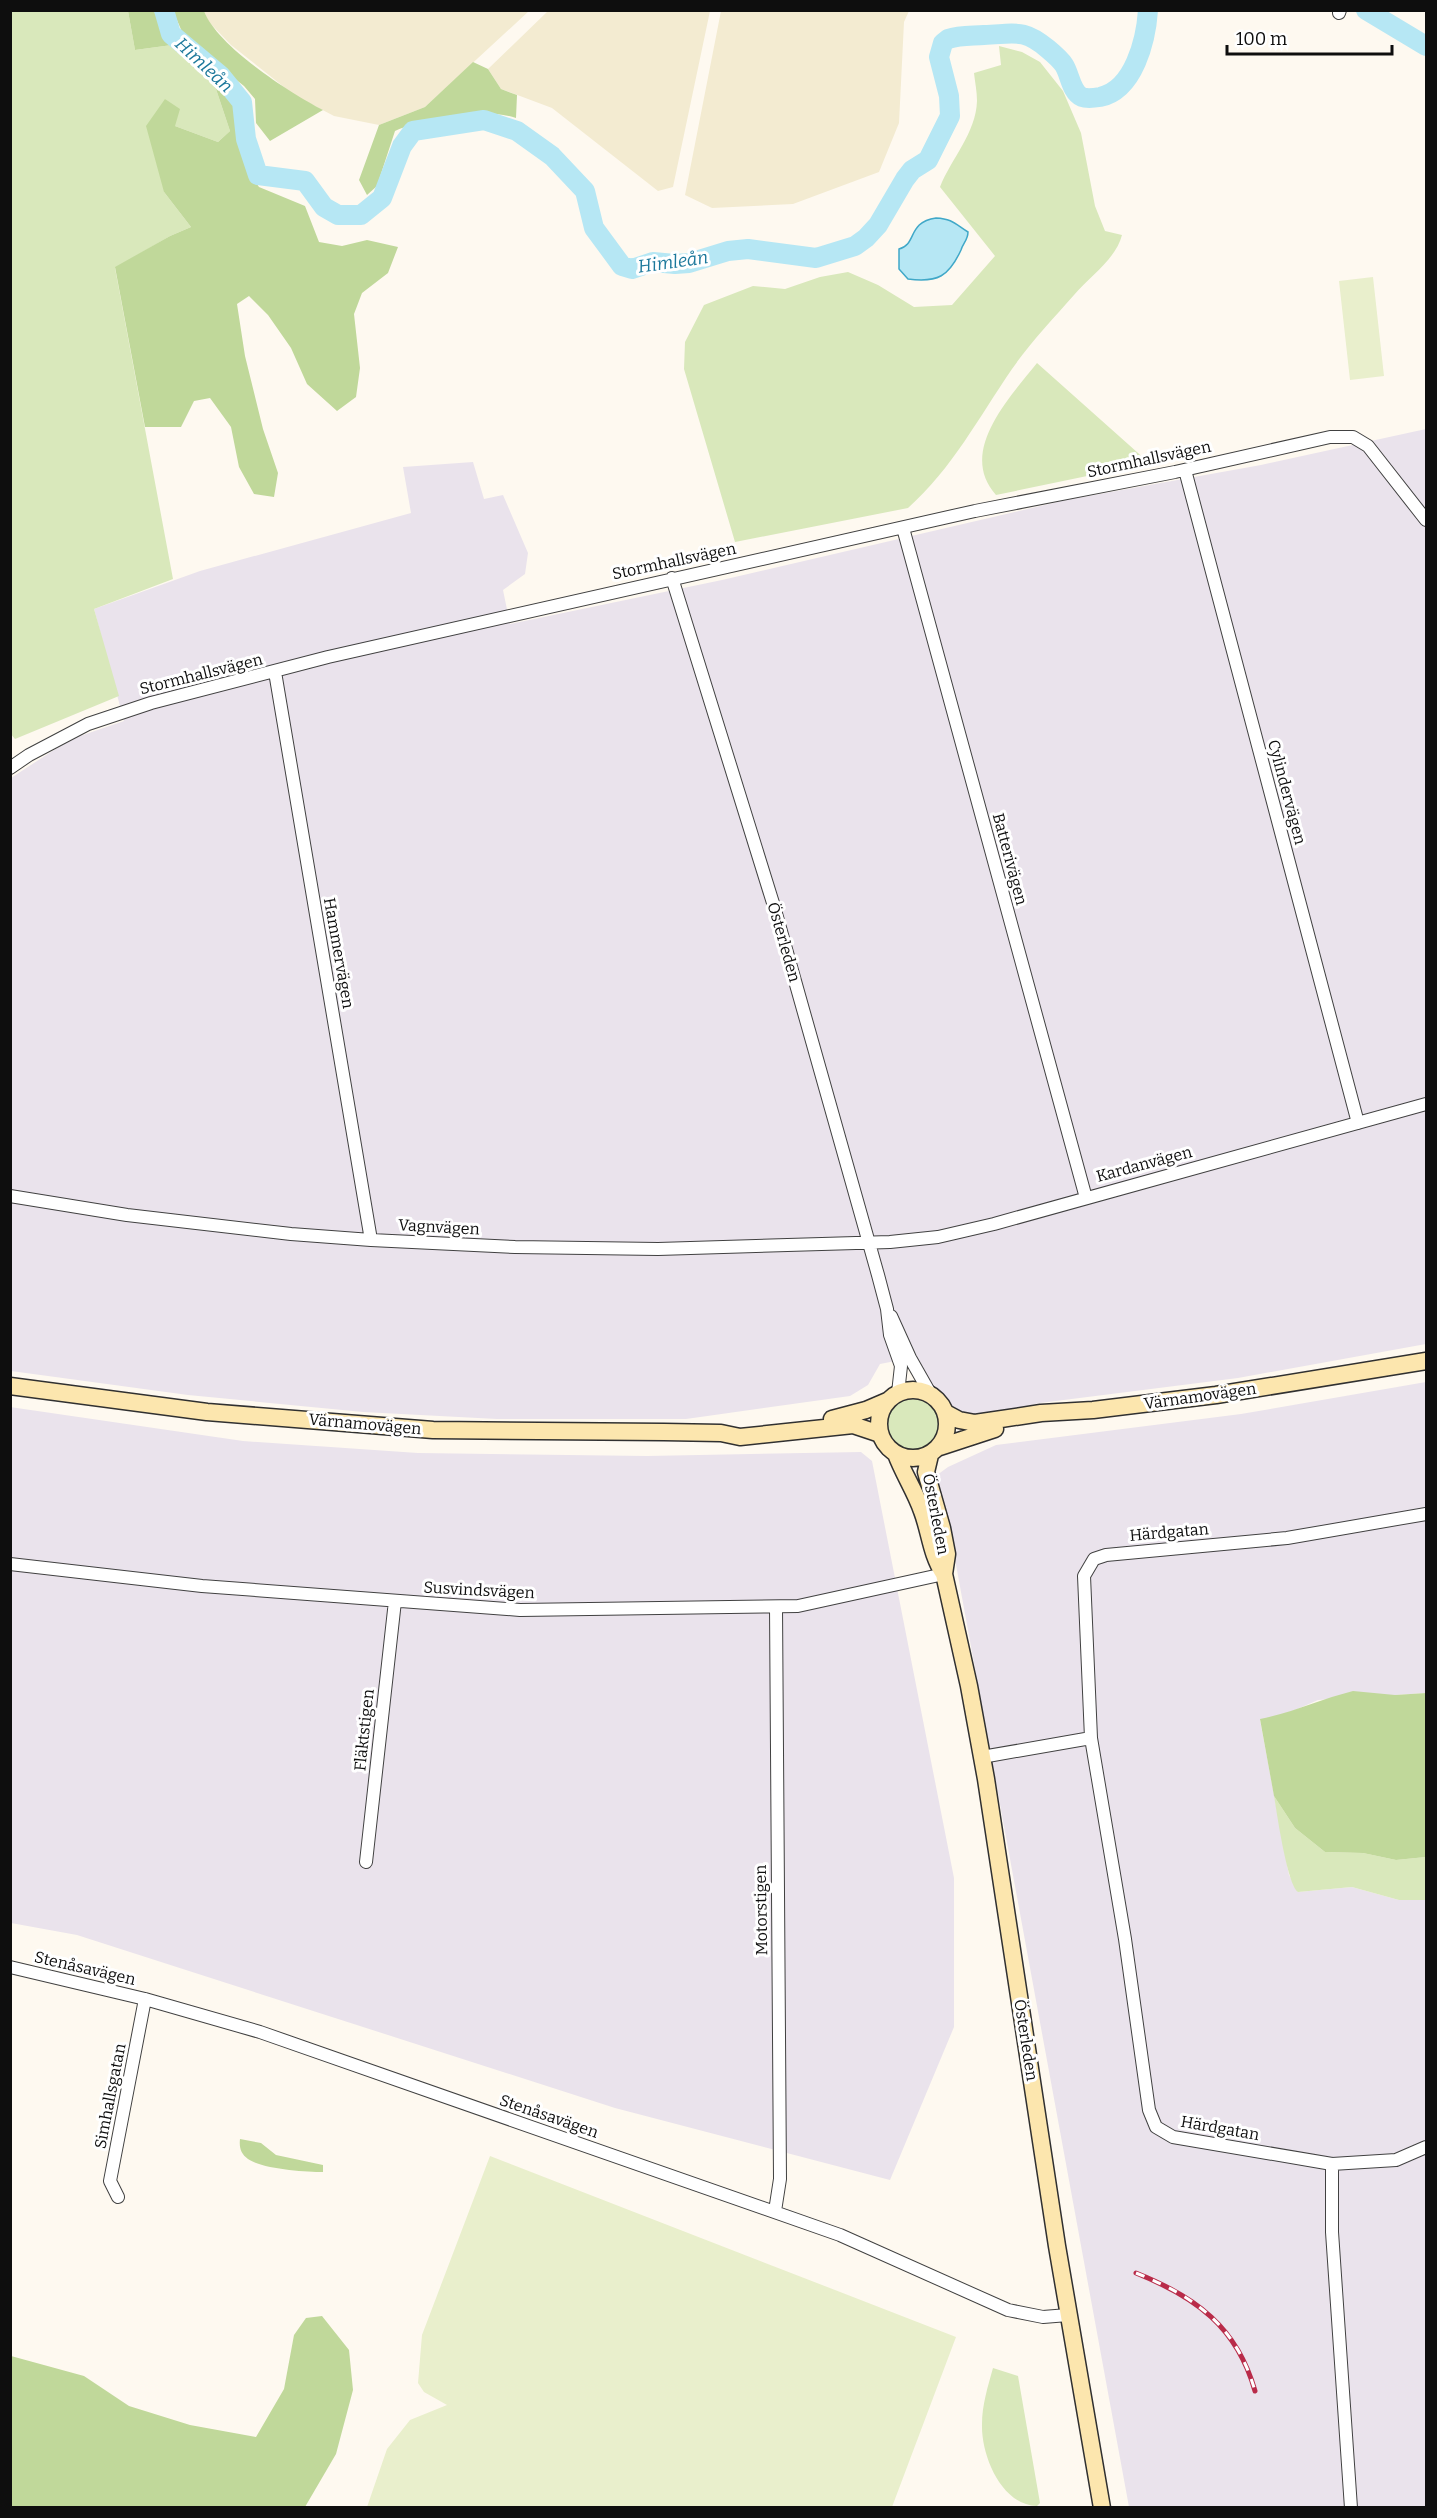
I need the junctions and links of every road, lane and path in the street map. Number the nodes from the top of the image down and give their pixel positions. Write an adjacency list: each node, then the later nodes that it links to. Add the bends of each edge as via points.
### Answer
1 (1185, 470): 2 (street, Stormhallsvägen, via 1330,437 1359,439 1376,454); 3 (street, Stormhallsvägen); 8 (street, Cylindervägen)
2 (1426, 519)
3 (903, 528): 4 (street, Stormhallsvägen); 10 (street, Batterivägen)
4 (672, 578): 5 (street, Stormhallsvägen); 12 (street, Österleden, via 773,903)
5 (275, 672): 6 (street, Stormhallsvägen, via 151,703 88,724); 11 (street, Hammervägen)
6 (10, 768)
7 (1426, 1104): 8 (street, Kardanvägen)
8 (1358, 1123): 10 (street, Kardanvägen)
9 (10, 1196): 11 (street, Vagnvägen, via 127,1215)
10 (1086, 1198): 12 (street, Kardanvägen, via 938,1238)
11 (371, 1240): 12 (street, Vagnvägen, via 658,1249)
12 (869, 1242): 13 (street, Österleden)
13 (887, 1309): 18 (street, Österleden); 19 (street, Österleden, via 890,1335 901,1366)
14 (1426, 1353): 16 (main road, Värnamovägen)
15 (1426, 1361): 16 (main road, Värnamovägen)
16 (1308, 1380): 20 (main road, Värnamovägen)
17 (10, 1386): 22 (main road, Värnamovägen, via 207,1412 433,1430)
18 (931, 1395): 19 (main road, Värnamovägen, via 915,1390); 21 (main road, Värnamovägen)
19 (893, 1397): 22 (main road, Värnamovägen, via 866,1410 811,1423); 23 (main road, via 880,1416)
20 (1092, 1410): 21 (main road, Värnamovägen, via 1041,1413 975,1424); 24 (main road, Värnamovägen, via 993,1430)
21 (946, 1413): 24 (main road, via 948,1430)
22 (721, 1433): 23 (main road, Värnamovägen, via 740,1437 853,1425)
23 (880, 1434): 25 (main road)
24 (935, 1451): 25 (main road, Värnamovägen, via 912,1459); 28 (main road, Österleden, via 926,1472 947,1554)
25 (896, 1454): 28 (main road, Österleden, via 921,1508 935,1561)
26 (1426, 1514): 31 (street, Härdgatan, via 1315,1534 1094,1559 1084,1576)
27 (10, 1564): 29 (street, Susvindsvägen, via 202,1586)
28 (944, 1574): 30 (street, Susvindsvägen, via 798,1606); 32 (main road, Österleden)
29 (395, 1601): 30 (street, Susvindsvägen, via 520,1610); 33 (street, Fläktstigen)
30 (776, 1607): 39 (street, Motorstigen, via 780,2179)
31 (1090, 1738): 32 (street); 37 (street, Härdgatan, via 1125,1939 1147,2098 1156,2127 1173,2137)
32 (982, 1757): 40 (main road, Österleden)
33 (366, 1862)
34 (10, 1967): 35 (street, Stenåsavägen)
35 (145, 1999): 38 (street, Simhallsgatan, via 110,2181); 39 (street, Stenåsavägen, via 260,2032)
36 (1426, 2147): 37 (street, Härdgatan, via 1396,2160)
37 (1332, 2164): 42 (street, via 1332,2232)
38 (118, 2198)
39 (775, 2211): 40 (street, Stenåsavägen, via 840,2235 1008,2310 1043,2317)
40 (1068, 2315): 41 (main road, Österleden)
41 (1102, 2508)
42 (1351, 2508)

